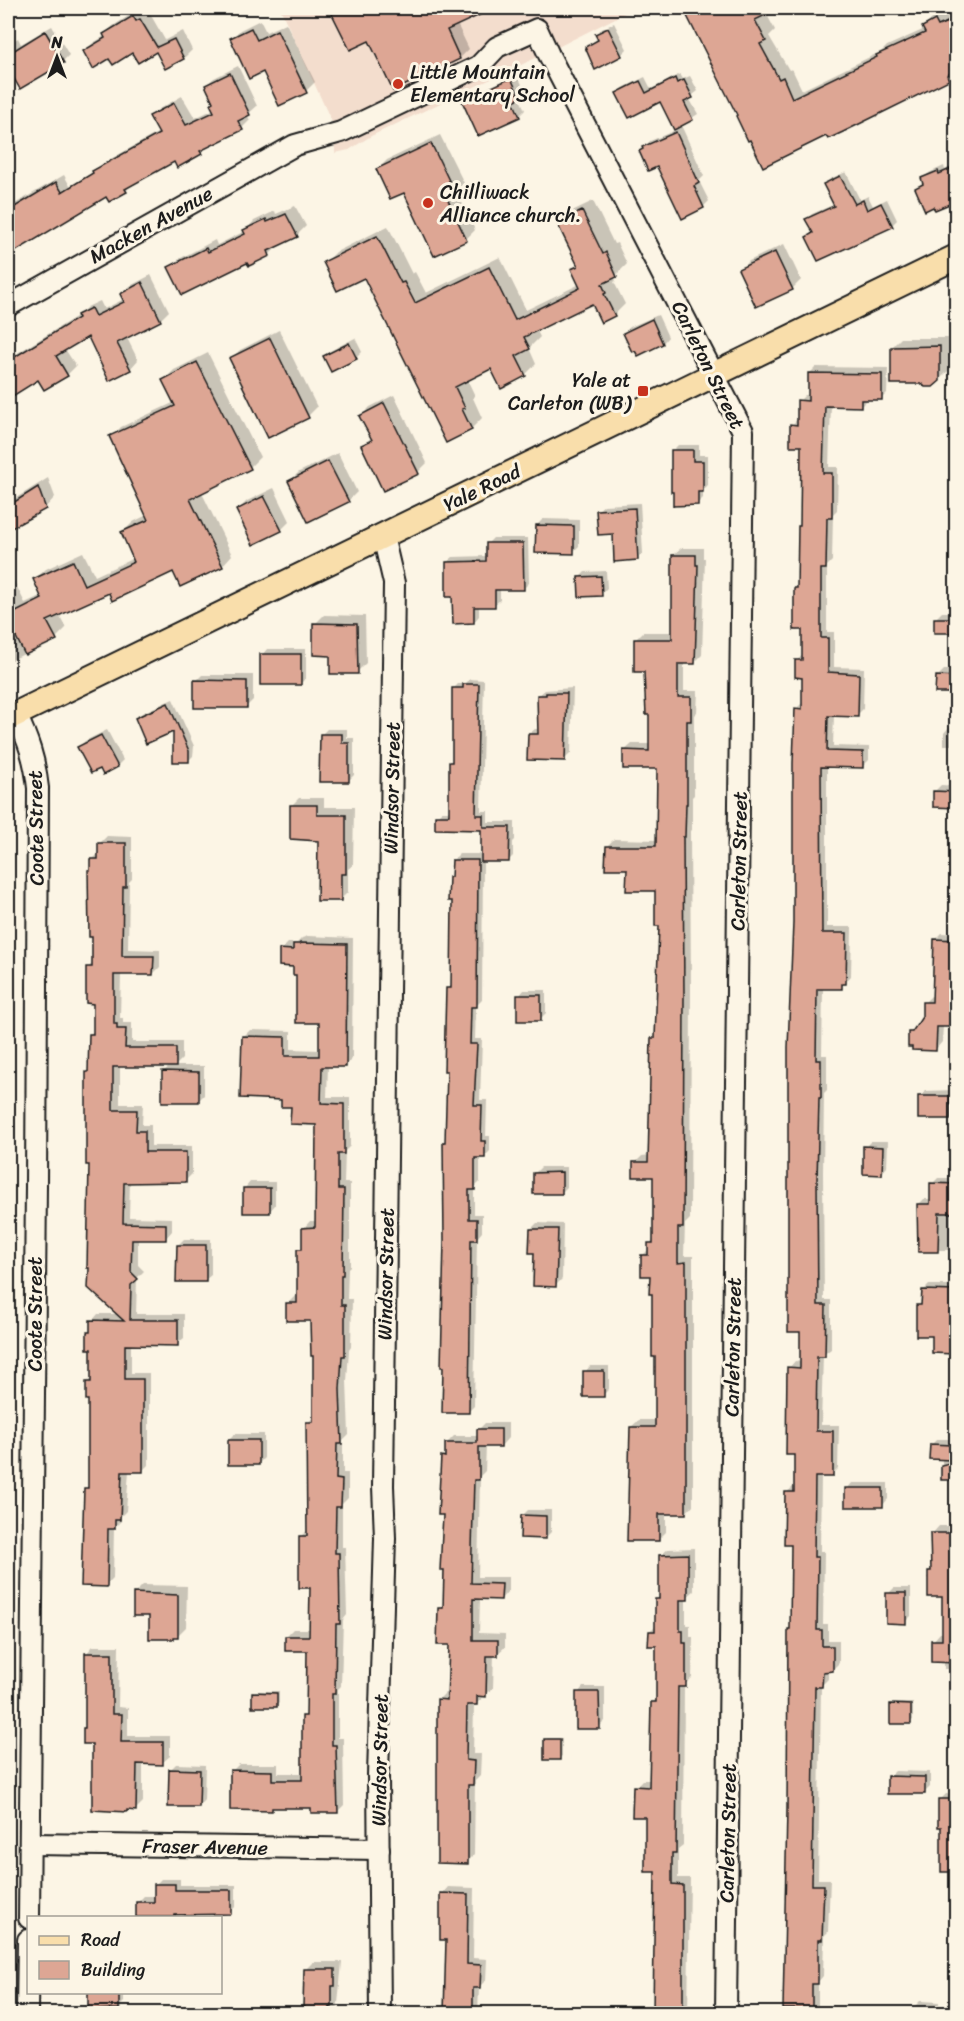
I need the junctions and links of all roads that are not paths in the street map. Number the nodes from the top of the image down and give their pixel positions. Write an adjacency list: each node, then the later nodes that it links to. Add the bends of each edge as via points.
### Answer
1 (295, 145): 3 (street, Macken Avenue); 4 (street, Carleton Street, via 341,132 479,66 497,47 537,28)
2 (957, 256): 4 (main road, Yale Road)
3 (8, 306)
4 (714, 374): 5 (main road, Yale Road); 13 (street, Carleton Street, via 743,431)
5 (383, 536): 6 (main road, Yale Road); 8 (street, Windsor Street, via 394,583)
6 (12, 716): 7 (street, Coote Street, via 30,743 38,788)
7 (31, 1844): 8 (street, Fraser Avenue); 9 (street, Coote Street)
8 (379, 1849): 12 (street, Windsor Street)
9 (29, 1916)
10 (27, 1994): 11 (street)
11 (27, 2013)
12 (380, 2013)
13 (726, 2013)

